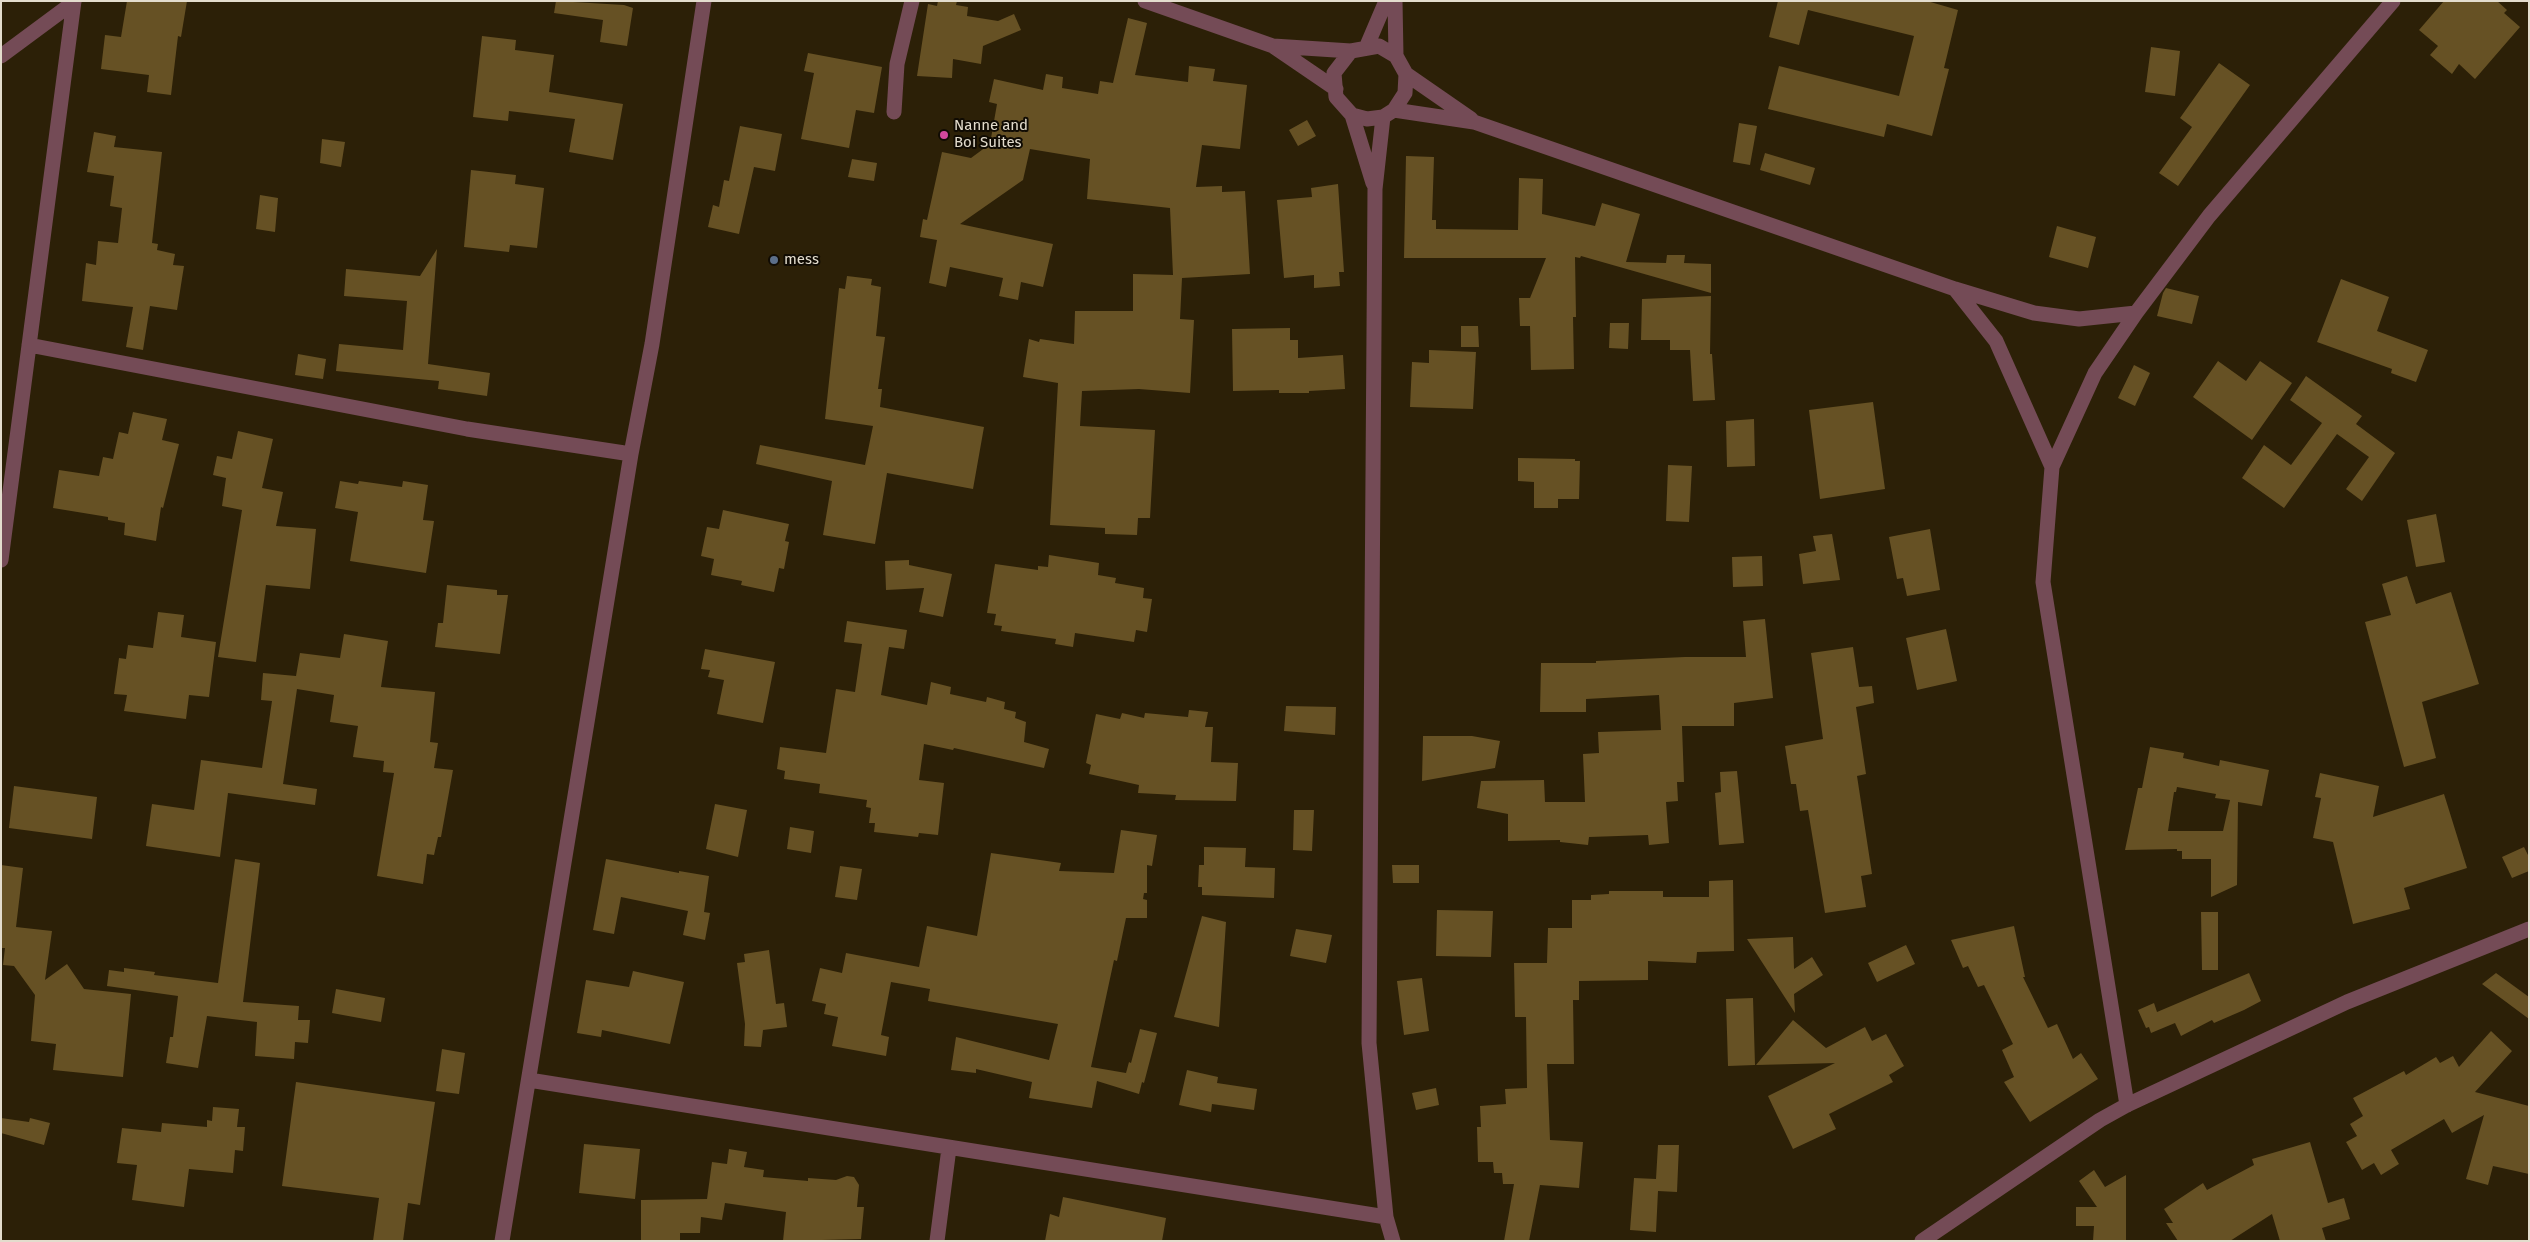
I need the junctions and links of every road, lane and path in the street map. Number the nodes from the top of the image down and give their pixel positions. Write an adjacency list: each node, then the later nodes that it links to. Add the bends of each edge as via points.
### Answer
1 (74, 1): 10 (street); 21 (street)
2 (704, 1): 22 (street, via 652,344)
3 (912, 1): 14 (street, via 898,64)
4 (1145, 1): 8 (street)
5 (1386, 1): 9 (street)
6 (1395, 1): 11 (street)
7 (2393, 1): 20 (street, via 2209,216)
8 (1273, 46): 9 (street); 13 (street)
9 (1358, 49): 11 (street, via 1379,46); 13 (street, via 1334,73)
10 (1, 56)
11 (1396, 56): 12 (street)
12 (1406, 74): 15 (street, via 1405,93); 17 (street)
13 (1336, 89): 16 (street, via 1336,97)
14 (894, 112)
15 (1388, 113): 16 (street, via 1367,119); 17 (street); 18 (street)
16 (1352, 115): 18 (street)
17 (1474, 122): 19 (street)
18 (1375, 189): 29 (street, via 1369,1043)
19 (1955, 289): 20 (street, via 2034,312 2079,319); 23 (street, via 1996,341)
20 (2136, 313): 23 (street, via 2095,373)
21 (29, 345): 22 (street, via 467,429); 24 (street)
22 (631, 454): 26 (street)
23 (2052, 467): 27 (street, via 2043,582)
24 (1, 560)
25 (2529, 929): 27 (street, via 2347,1002)
26 (529, 1080): 28 (street); 30 (street)
27 (2127, 1105): 33 (street)
28 (949, 1148): 29 (street); 31 (street)
29 (1386, 1217): 32 (street)
30 (502, 1241)
31 (937, 1241)
32 (1393, 1241)
33 (1922, 1241)

